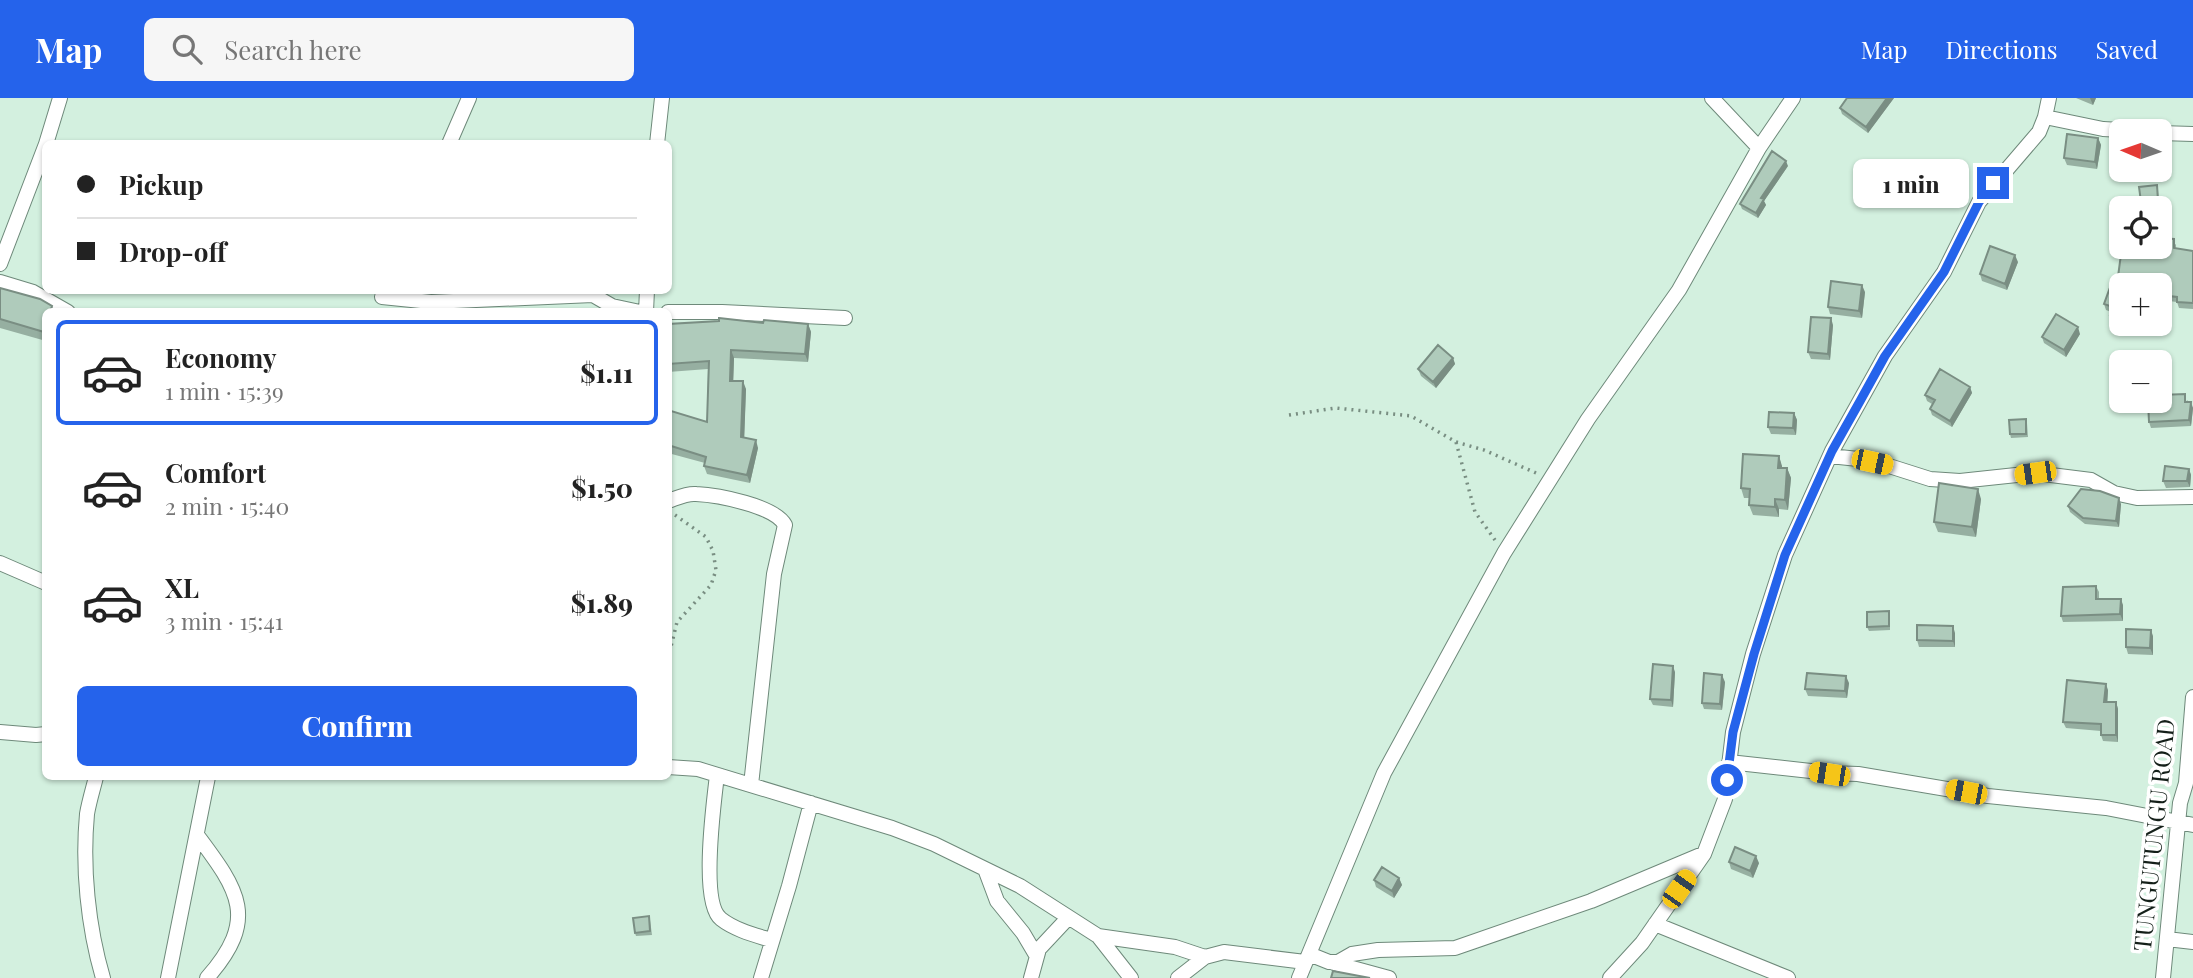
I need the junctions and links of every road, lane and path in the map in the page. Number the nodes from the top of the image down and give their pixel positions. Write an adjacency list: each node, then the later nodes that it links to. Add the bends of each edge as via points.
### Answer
1 (60, 98): 11 (street)
2 (469, 98): 12 (street)
3 (662, 98): 13 (street)
4 (1712, 98): 14 (street)
5 (1793, 98): 14 (street)
6 (2049, 98): 7 (street)
7 (2045, 117): 8 (street); 27 (street, via 2039,132 1979,202 1944,272 1885,356)
8 (2109, 130)
9 (2172, 133): 10 (street)
10 (2193, 134)
11 (47, 140)
12 (451, 140)
13 (657, 140)
14 (1759, 148): 28 (street, via 1679,290)
15 (42, 154): 16 (street)
16 (0, 264)
17 (0, 282): 21 (street, via 33,292)
18 (384, 294): 19 (street, via 431,302)
19 (571, 294)
20 (591, 294): 22 (street)
21 (61, 308)
22 (621, 308)
23 (672, 312): 24 (street)
24 (845, 318)
25 (1289, 415): 26 (path, via 1336,408 1411,416)
26 (1456, 442): 28 (path); 32 (path, via 1475,512)
27 (1830, 456): 29 (street, via 1877,463 1930,479 1961,481 2035,473 2091,480 2114,493 2137,498); 39 (street, via 1785,555 1754,654)
28 (1550, 479): 32 (street)
29 (2193, 496)
30 (672, 500): 44 (street, via 693,494 731,500 770,511 785,526 774,574)
31 (672, 515): 35 (path, via 706,537 716,570 711,585 677,622)
32 (1504, 553): 58 (street, via 1384,773)
33 (0, 562): 34 (street)
34 (42, 581)
35 (672, 643)
36 (2193, 697): 46 (street, TUNGUTUNGU ROAD, via 2186,783 2180,803)
37 (0, 732): 38 (street)
38 (42, 734)
39 (1729, 762): 46 (street, via 1858,774 1988,796 2106,808); 48 (street, via 1724,799)
40 (672, 767): 41 (street)
41 (718, 775): 44 (street); 54 (street, via 709,883 713,905 720,919)
42 (95, 780): 61 (street, via 87,813 87,880)
43 (207, 780): 47 (street)
44 (751, 785): 45 (street)
45 (811, 803): 49 (street, via 924,840); 54 (street)
46 (2185, 824): 53 (street, TUNGUTUNGU ROAD)
47 (197, 835): 62 (street); 63 (street, via 233,889 240,917 234,938)
48 (1704, 854): 51 (street); 59 (street, via 1591,901 1455,948 1378,950)
49 (985, 869): 50 (street); 56 (street, via 997,901)
50 (1068, 918): 52 (street); 56 (street)
51 (1655, 925): 70 (street); 71 (street)
52 (1098, 936): 57 (street, via 1175,947); 66 (street)
53 (2166, 939): 55 (street); 60 (street, TUNGUTUNGU ROAD)
54 (771, 940): 64 (street)
55 (2193, 942)
56 (1036, 954): 65 (street)
57 (1205, 957): 58 (street, via 1224,952); 67 (street)
58 (1307, 958): 59 (street); 68 (street)
59 (1329, 962): 69 (street)
60 (2163, 972): 72 (street)
61 (103, 978)
62 (169, 978)
63 (207, 978)
64 (761, 978)
65 (1031, 978)
66 (1131, 978)
67 (1178, 978)
68 (1299, 978)
69 (1390, 978)
70 (1610, 978)
71 (1788, 978)
72 (2151, 978)

